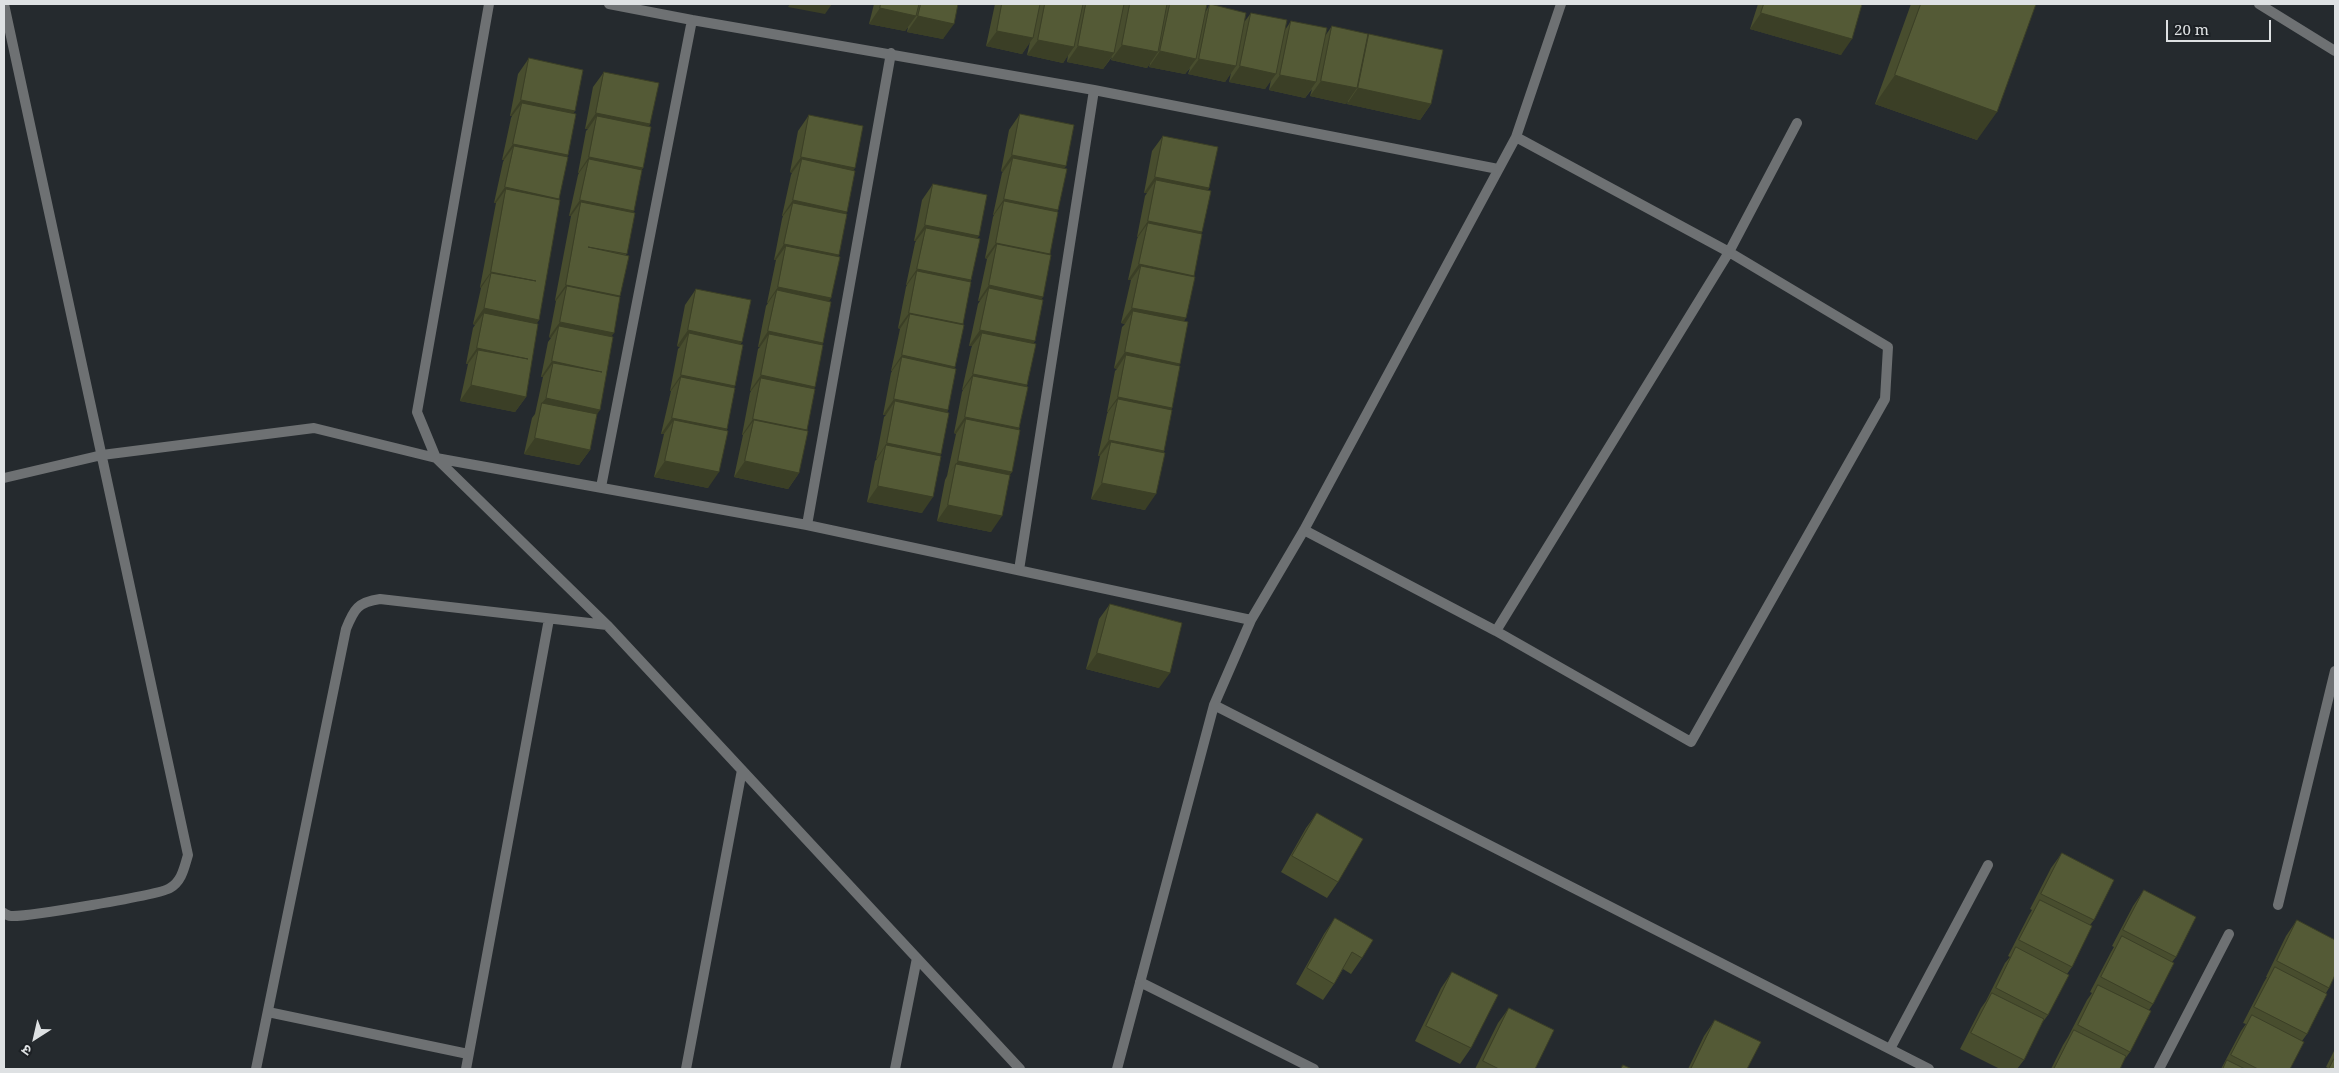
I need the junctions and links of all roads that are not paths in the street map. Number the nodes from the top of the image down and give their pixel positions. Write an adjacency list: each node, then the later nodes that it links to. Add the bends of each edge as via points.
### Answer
1 (4, 4): 14 (street)
2 (490, 4): 15 (street, via 417,412)
3 (609, 4): 6 (street)
4 (1561, 4): 11 (street)
5 (2259, 4): 7 (street)
6 (692, 20): 8 (street); 17 (street)
7 (2335, 51)
8 (891, 53): 9 (street); 18 (street)
9 (1094, 90): 12 (street); 20 (street)
10 (1797, 123): 13 (street)
11 (1516, 137): 12 (street); 13 (street)
12 (1498, 169): 19 (street)
13 (1729, 252): 24 (street); 24 (street, via 1888,347 1885,399 1691,742)
14 (102, 455): 15 (street, via 314,428); 16 (street); 30 (street, via 188,855 182,876 170,889 146,896 34,913 10,916)
15 (436, 458): 17 (street); 23 (street)
16 (4, 478)
17 (601, 487): 18 (street)
18 (807, 525): 20 (street)
19 (1304, 530): 22 (street); 24 (street)
20 (1019, 570): 22 (street)
21 (549, 620): 23 (street); 34 (street, via 380,599 366,601 357,608 346,629); 36 (street)
22 (1251, 620): 26 (street)
23 (607, 625): 27 (street)
24 (1496, 631)
25 (2335, 671): 29 (street)
26 (1214, 705): 33 (street); 35 (street)
27 (742, 770): 32 (street); 39 (street)
28 (1988, 865): 35 (street)
29 (2278, 905)
30 (4, 913)
31 (2229, 934): 45 (street)
32 (917, 958): 40 (street); 41 (street)
33 (1140, 982): 42 (street); 43 (street)
34 (268, 1012): 36 (street); 37 (street)
35 (1890, 1049): 44 (street)
36 (468, 1054): 38 (street)
37 (256, 1069)
38 (466, 1069)
39 (686, 1069)
40 (895, 1069)
41 (1020, 1069)
42 (1117, 1069)
43 (1314, 1069)
44 (1929, 1069)
45 (2159, 1069)

